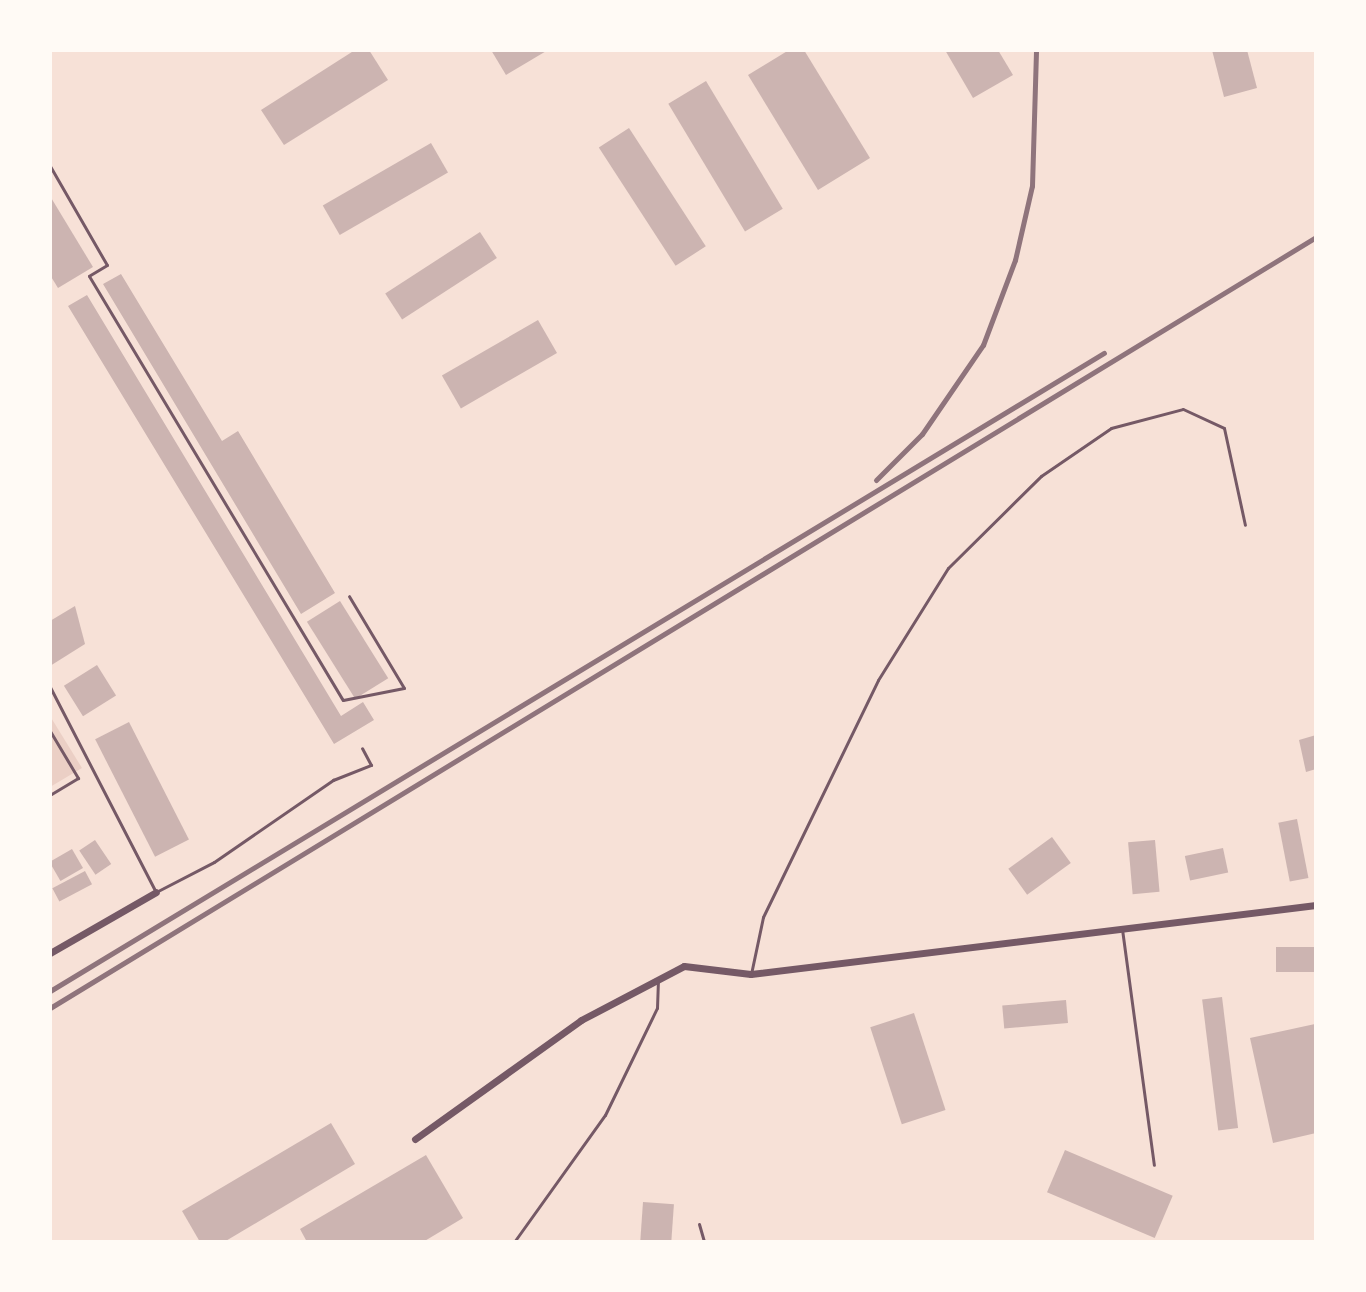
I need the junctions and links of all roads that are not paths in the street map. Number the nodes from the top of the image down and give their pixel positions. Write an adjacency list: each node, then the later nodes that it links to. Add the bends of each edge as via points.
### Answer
1 (50, 166): 3 (lane, via 107,265 89,276 343,700 404,688)
2 (1245, 525): 12 (lane, via 1224,428 1183,409 1111,428 1041,476 948,568 878,680 763,917)
3 (349, 596)
4 (50, 687): 8 (lane)
5 (50, 731): 7 (lane, via 78,778)
6 (362, 748): 8 (lane, via 371,765 333,780 214,862)
7 (50, 795)
8 (156, 892): 11 (street)
9 (1316, 905): 10 (street)
10 (1122, 929): 12 (street); 15 (lane)
11 (50, 953)
12 (751, 974): 13 (street, via 709,964)
13 (658, 977): 14 (street, via 581,1020); 17 (lane, via 657,1008 605,1115)
14 (415, 1139)
15 (1154, 1165)
16 (699, 1224): 18 (lane)
17 (514, 1242)
18 (704, 1242)

